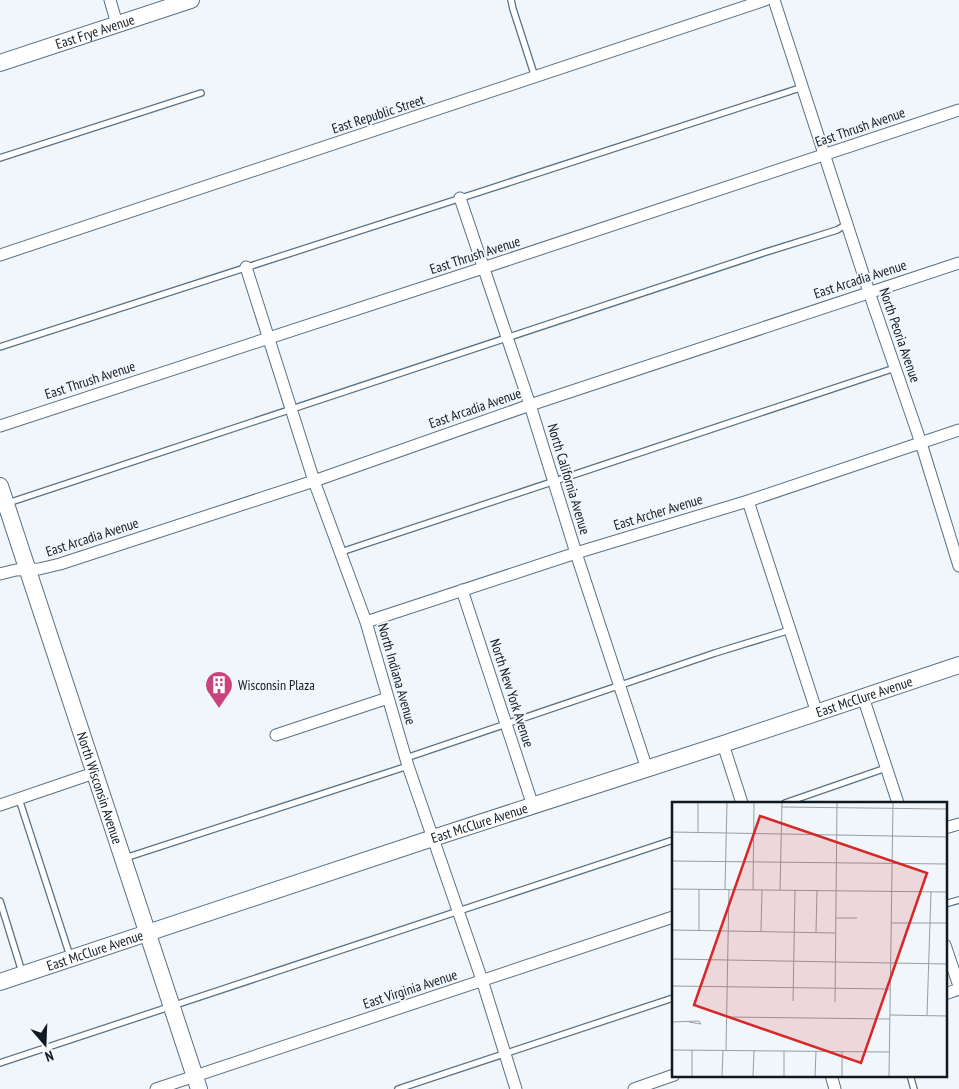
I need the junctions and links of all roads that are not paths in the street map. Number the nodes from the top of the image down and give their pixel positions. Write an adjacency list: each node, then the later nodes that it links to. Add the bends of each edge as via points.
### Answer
1 (110, 0): 6 (street)
2 (191, 0): 6 (street, East Frye Avenue)
3 (511, 0): 8 (lane)
4 (765, 0): 8 (street, East Republic Street)
5 (774, 0): 9 (street, North Peoria Avenue)
6 (118, 24): 7 (street, East Frye Avenue)
7 (0, 63)
8 (535, 77): 16 (street, East Republic Street)
9 (803, 86): 12 (street, North Peoria Avenue); 14 (lane)
10 (201, 93): 13 (lane)
11 (959, 110): 12 (street, East Thrush Avenue)
12 (825, 155): 15 (street, North Peoria Avenue); 19 (street, East Thrush Avenue)
13 (0, 158)
14 (460, 198): 18 (lane); 19 (street, North California Avenue)
15 (848, 224): 20 (street, North Peoria Avenue); 22 (lane)
16 (0, 256)
17 (959, 263): 20 (street, East Arcadia Avenue)
18 (246, 267): 21 (street, North Indiana Avenue); 23 (lane)
19 (483, 268): 21 (street, East Thrush Avenue); 22 (street, North California Avenue)
20 (869, 292): 24 (street, North Peoria Avenue); 25 (street, East Arcadia Avenue)
21 (268, 338): 26 (street, North Indiana Avenue); 27 (street, East Thrush Avenue)
22 (507, 338): 25 (street, North California Avenue); 26 (lane)
23 (0, 346)
24 (895, 368): 29 (street, North Peoria Avenue); 31 (lane)
25 (530, 405): 30 (street, East Arcadia Avenue); 31 (street, North California Avenue)
26 (291, 410): 30 (street, North Indiana Avenue); 34 (lane)
27 (0, 426)
28 (959, 430): 29 (street, East Archer Avenue)
29 (921, 443): 33 (street, East Archer Avenue); 37 (street, North Peoria Avenue)
30 (314, 481): 35 (street, North Indiana Avenue); 38 (street, East Arcadia Avenue, via 60,564)
31 (554, 481): 35 (lane); 36 (street, North California Avenue)
32 (0, 486): 34 (street, North Wisconsin Avenue)
33 (748, 500): 36 (street, East Archer Avenue); 42 (street)
34 (6, 504): 38 (street, North Wisconsin Avenue)
35 (341, 552): 41 (street, North Indiana Avenue)
36 (576, 553): 40 (street, East Archer Avenue); 44 (street, North California Avenue)
37 (959, 566)
38 (27, 570): 39 (street, East Arcadia Avenue); 54 (street, North Wisconsin Avenue)
39 (0, 574)
40 (462, 590): 41 (street, East Archer Avenue); 48 (street, North New York Avenue)
41 (366, 622): 45 (street, North Indiana Avenue)
42 (790, 630): 44 (lane); 47 (street)
43 (959, 665): 46 (street, East McClure Avenue)
44 (619, 686): 48 (lane); 53 (street, North California Avenue)
45 (388, 698): 49 (street); 51 (street, North Indiana Avenue)
46 (863, 698): 47 (street, East McClure Avenue); 52 (street)
47 (817, 713): 50 (street, East McClure Avenue)
48 (506, 724): 51 (lane); 60 (street, North New York Avenue)
49 (276, 735)
50 (723, 744): 53 (street, East McClure Avenue); 56 (street)
51 (407, 762): 63 (street, North Indiana Avenue); 65 (lane)
52 (886, 768): 57 (lane); 58 (street)
53 (647, 769): 60 (street, East McClure Avenue)
54 (94, 773): 55 (street); 65 (street, North Wisconsin Avenue)
55 (19, 798): 59 (street); 73 (lane)
56 (742, 802)
57 (788, 802)
58 (898, 802)
59 (0, 805)
60 (533, 806): 63 (street, East McClure Avenue)
61 (959, 824): 62 (street)
62 (946, 828)
63 (434, 838): 69 (street, North Indiana Avenue); 71 (street, East McClure Avenue)
64 (672, 840): 69 (lane)
65 (122, 859): 71 (street, North Wisconsin Avenue)
66 (959, 900): 68 (lane)
67 (0, 901): 74 (lane)
68 (946, 904)
69 (458, 910): 75 (street, North Indiana Avenue); 80 (lane)
70 (672, 917): 75 (street, East Virginia Avenue)
71 (147, 934): 73 (street, East McClure Avenue); 80 (street, North Wisconsin Avenue)
72 (946, 948): 77 (street)
73 (71, 958): 74 (street, East McClure Avenue)
74 (23, 974): 76 (street, East McClure Avenue)
75 (482, 980): 81 (street, North Indiana Avenue); 86 (street, East Virginia Avenue)
76 (0, 982)
77 (959, 988): 78 (street)
78 (946, 994)
79 (672, 998): 81 (lane)
80 (171, 1006): 82 (lane); 86 (street, North Wisconsin Avenue)
81 (505, 1053): 88 (lane); 89 (street, North Indiana Avenue)
82 (0, 1063)
83 (672, 1076): 90 (street)
84 (831, 1076): 91 (street)
85 (910, 1076): 92 (lane)
86 (197, 1083): 87 (street, East Virginia Avenue)
87 (156, 1089)
88 (398, 1089)
89 (516, 1089)
90 (634, 1089)
91 (835, 1089)
92 (914, 1089)

